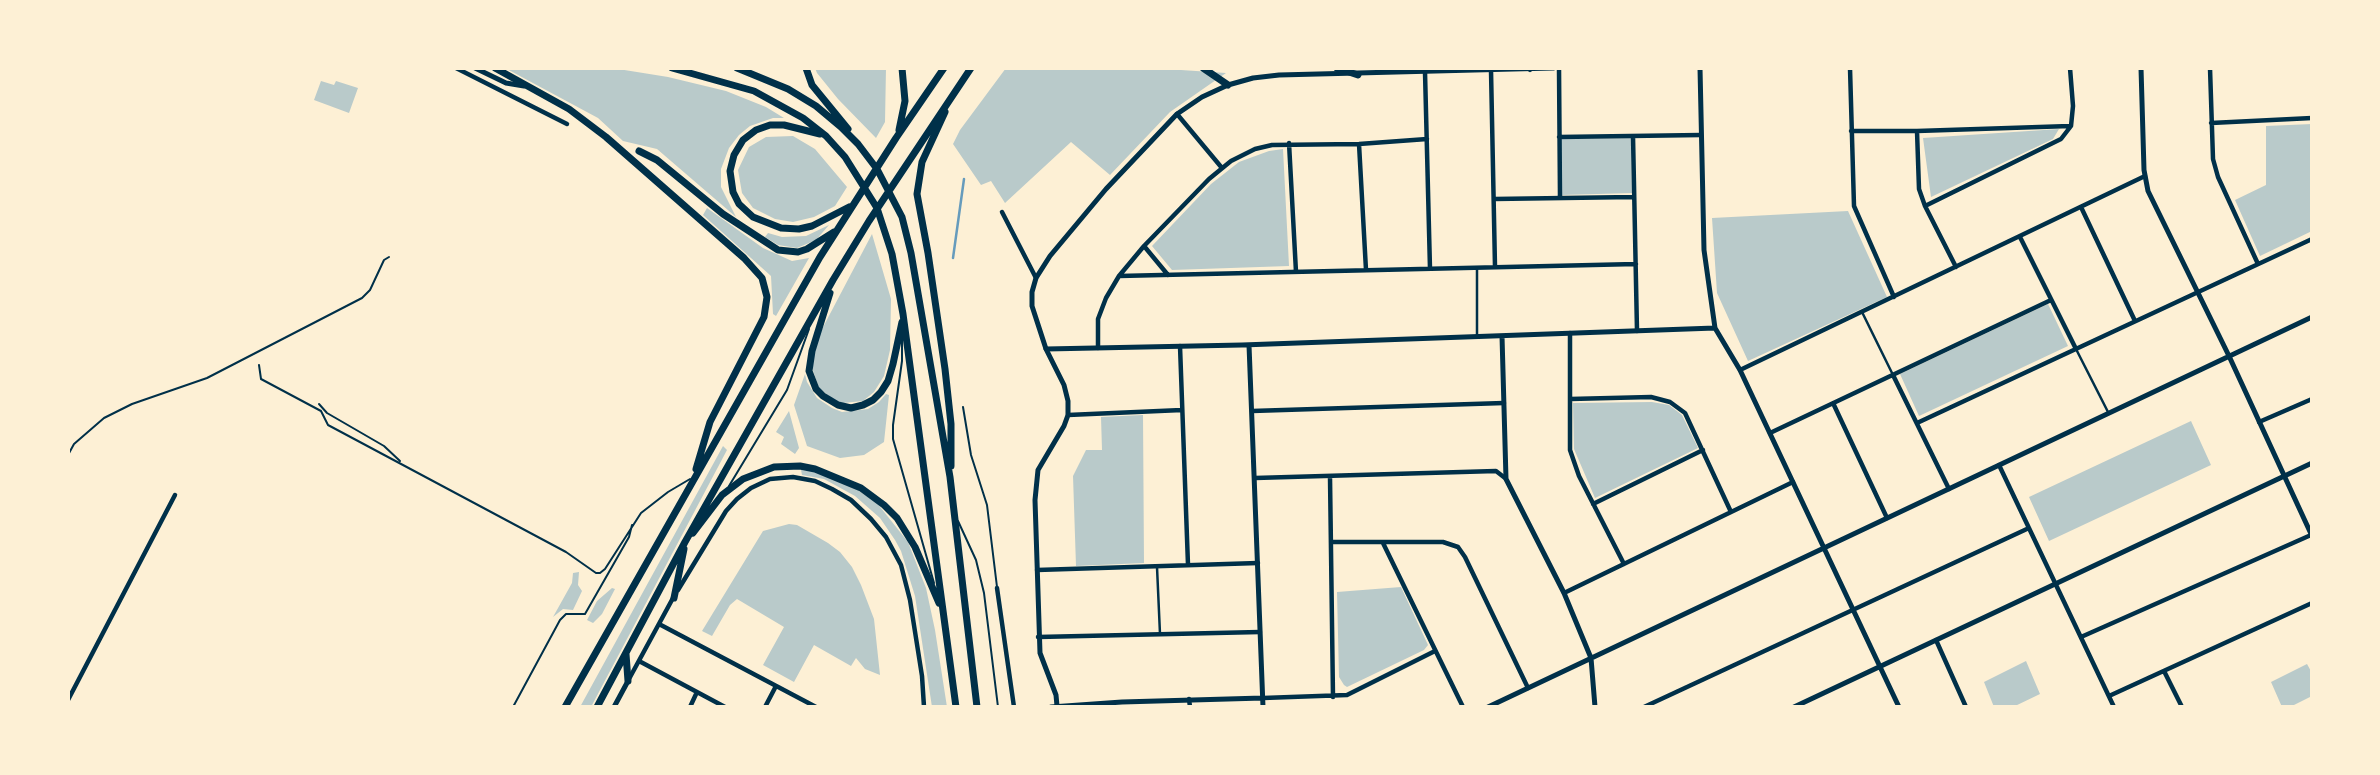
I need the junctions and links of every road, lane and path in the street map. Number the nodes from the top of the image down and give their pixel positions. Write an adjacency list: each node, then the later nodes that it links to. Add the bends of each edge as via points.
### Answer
1 (456, 68): 29 (street)
2 (475, 68): 24 (street, via 506,83)
3 (495, 68): 24 (highway)
4 (672, 68): 34 (highway, via 761,94)
5 (737, 68): 40 (highway, via 807,100)
6 (806, 68): 40 (highway, via 818,93)
7 (902, 68): 37 (highway, via 905,100)
8 (943, 68): 37 (highway)
9 (971, 68): 25 (highway)
10 (1203, 68): 23 (highway)
11 (1337, 68): 22 (highway)
12 (1553, 68): 19 (street)
13 (1559, 68): 36 (street)
14 (1700, 68): 33 (street)
15 (1850, 68): 31 (street)
16 (2070, 68): 30 (street)
17 (2141, 68): 44 (street)
18 (2210, 68): 28 (street)
19 (1530, 69): 20 (street)
20 (1491, 70): 21 (street); 47 (street)
21 (1425, 72): 22 (street); 38 (street)
22 (1358, 75): 23 (street, via 1263,76)
23 (1228, 85): 26 (street)
24 (531, 87): 110 (highway, via 619,147 744,258 765,284 764,317 710,422)
25 (950, 100): 68 (highway); 111 (highway, via 922,162 917,194 949,405)
26 (1177, 114): 43 (street); 67 (street, via 1106,189)
27 (2312, 118): 28 (street)
28 (2211, 123): 58 (street, via 2218,177)
29 (567, 124)
30 (2071, 126): 32 (street); 49 (street, via 2061,139)
31 (1851, 131): 32 (street); 70 (street, via 1854,206)
32 (1917, 131): 49 (street, via 1919,189)
33 (1701, 135): 35 (street); 77 (street, via 1705,266)
34 (826, 136): 48 (highway, via 784,125 755,130 734,155 730,171 733,192 753,218 788,229 818,224); 74 (highway, via 870,195 888,237)
35 (1633, 136): 36 (street); 45 (street)
36 (1559, 137): 46 (street)
37 (896, 138): 48 (highway)
38 (1427, 139): 41 (street); 62 (street)
39 (1289, 143): 41 (street); 43 (street, via 1255,149); 64 (street)
40 (858, 144): 111 (highway, via 902,217)
41 (1359, 144): 63 (street)
42 (639, 151): 52 (highway, via 778,250 807,250)
43 (1222, 168): 55 (street)
44 (2145, 176): 50 (street); 69 (street)
45 (1634, 197): 46 (street); 57 (street)
46 (1560, 198): 47 (street)
47 (1494, 199): 59 (street)
48 (853, 204): 52 (highway)
49 (1925, 206): 60 (street)
50 (2081, 207): 53 (street); 76 (street)
51 (1002, 212): 67 (street)
52 (837, 229): 110 (highway)
53 (2020, 237): 60 (street); 71 (street)
54 (2312, 239): 58 (street)
55 (1144, 246): 65 (street); 66 (street)
56 (389, 257): 105 (lane, via 362,298 207,378 104,418)
57 (1636, 264): 59 (street); 78 (street)
58 (2258, 264): 69 (street)
59 (1495, 267): 61 (street)
60 (1956, 267): 70 (street)
61 (1477, 268): 62 (street); 80 (street)
62 (1430, 269): 63 (street)
63 (1366, 270): 64 (street)
64 (1296, 272): 65 (street)
65 (1168, 275): 66 (street)
66 (1119, 276): 84 (street, via 1098,319)
67 (1036, 278): 85 (street, via 1032,306)
68 (833, 280): 73 (highway); 74 (highway, via 810,366 816,389 832,403 856,407 881,392 893,364)
69 (2197, 292): 76 (street); 87 (street)
70 (1894, 297): 72 (street)
71 (2051, 300): 86 (street); 90 (street)
72 (1862, 312): 89 (street); 90 (street)
73 (814, 313): 118 (lane, via 786,390); 126 (highway)
74 (903, 314): 141 (highway); 141 (lane, via 893,439)
75 (2312, 317): 87 (street)
76 (2135, 321): 86 (street)
77 (1715, 328): 78 (street); 89 (street)
78 (1637, 331): 79 (street)
79 (1570, 333): 81 (street); 91 (street)
80 (1477, 336): 81 (street); 82 (street)
81 (1502, 336): 93 (street)
82 (1250, 345): 83 (street); 98 (street)
83 (1180, 346): 84 (street); 97 (street)
84 (1098, 348): 85 (street)
85 (1046, 349): 100 (street, via 1064,385)
86 (2076, 349): 99 (street); 102 (street)
87 (2229, 356): 99 (street); 101 (street)
88 (260, 365): 107 (lane, via 261,379 321,411 328,425)
89 (1740, 370): 103 (street)
90 (1893, 374): 94 (street); 102 (street)
91 (1570, 399): 104 (street, via 1651,397 1670,402 1685,413); 119 (street, via 1570,450)
92 (2312, 399): 101 (street)
93 (1504, 403): 98 (street); 114 (street)
94 (1833, 403): 103 (street); 122 (street)
95 (319, 404): 107 (lane, via 384,446)
96 (963, 407): 136 (lane, via 971,455 987,505)
97 (1182, 410): 100 (street); 132 (street)
98 (1252, 411): 113 (street)
99 (2108, 413): 108 (street)
100 (1068, 415): 134 (street, via 1043,460 1036,484)
101 (2259, 422): 109 (street)
102 (1917, 423): 116 (street)
103 (1770, 433): 115 (street)
104 (1703, 450): 119 (street); 120 (street)
105 (68, 455)
106 (2312, 463): 109 (street)
107 (403, 464): 123 (lane, via 566,552 596,573 605,569)
108 (1999, 465): 116 (street); 124 (street)
109 (2284, 476): 125 (street); 135 (street)
110 (694, 477): 123 (lane, via 653,502); 165 (highway)
111 (950, 477): 121 (highway)
112 (1330, 477): 113 (street); 114 (street, via 1496,471); 127 (street)
113 (1255, 478): 130 (street)
114 (1506, 479): 137 (street)
115 (1794, 481): 120 (street); 129 (street)
116 (1949, 489): 122 (street)
117 (175, 495): 162 (street)
118 (722, 495): 126 (highway); 141 (highway, via 754,474 783,466 808,467 847,481 897,518)
119 (1593, 504): 131 (street)
120 (1731, 512): 131 (street)
121 (954, 513): 174 (highway); 175 (lane, via 981,582)
122 (1887, 518): 129 (street)
123 (632, 524): 164 (lane, via 584,614 566,614 560,620)
124 (2028, 528): 135 (street); 140 (street)
125 (2311, 535): 146 (street)
126 (685, 542): 138 (highway); 149 (highway)
127 (1331, 542): 128 (street); 159 (street)
128 (1383, 543): 148 (street); 156 (street, via 1443,542 1458,547)
129 (1823, 548): 140 (street); 150 (street)
130 (1258, 562): 132 (street); 143 (street)
131 (1624, 564): 137 (street)
132 (1188, 565): 133 (street)
133 (1157, 566): 134 (street); 144 (street)
134 (1037, 570): 145 (street)
135 (2055, 584): 146 (street); 147 (street)
136 (997, 588): 176 (street)
137 (1564, 593): 150 (street)
138 (674, 597): 142 (street); 172 (street, via 737,499 771,479 804,478 824,485 851,500 871,519 901,565)
139 (2312, 603): 153 (street)
140 (1852, 610): 152 (street); 184 (street)
141 (944, 614): 173 (highway)
142 (659, 624): 151 (street); 155 (street)
143 (1260, 632): 144 (street); 160 (street)
144 (1160, 634): 145 (street)
145 (1038, 637): 178 (street)
146 (2081, 637): 158 (street)
147 (1936, 640): 152 (street); 187 (street)
148 (1436, 651): 159 (street); 181 (street)
149 (625, 653): 154 (highway); 166 (highway)
150 (1591, 658): 156 (street); 183 (street)
151 (639, 660): 154 (street); 157 (street)
152 (1880, 665): 185 (street); 186 (street)
153 (2165, 671): 158 (street); 189 (street)
154 (628, 681): 167 (street)
155 (776, 686): 170 (street); 171 (street)
156 (1528, 688): 182 (street)
157 (697, 692): 168 (street); 169 (street)
158 (2109, 696): 188 (street)
159 (1333, 697): 160 (street)
160 (1263, 698): 161 (street); 180 (street)
161 (1189, 699): 163 (street); 179 (street)
162 (68, 700)
163 (1123, 704): 178 (street)
164 (513, 707)
165 (565, 707)
166 (597, 707)
167 (614, 707)
168 (690, 707)
169 (725, 707)
170 (765, 707)
171 (816, 707)
172 (924, 707)
173 (956, 707)
174 (977, 707)
175 (998, 707)
176 (1014, 707)
177 (1051, 707): 178 (street)
178 (1058, 707)
179 (1189, 707)
180 (1263, 707)
181 (1463, 707)
182 (1488, 707)
183 (1595, 707)
184 (1644, 707)
185 (1794, 707)
186 (1899, 707)
187 (1966, 707)
188 (2114, 707)
189 (2182, 707)

